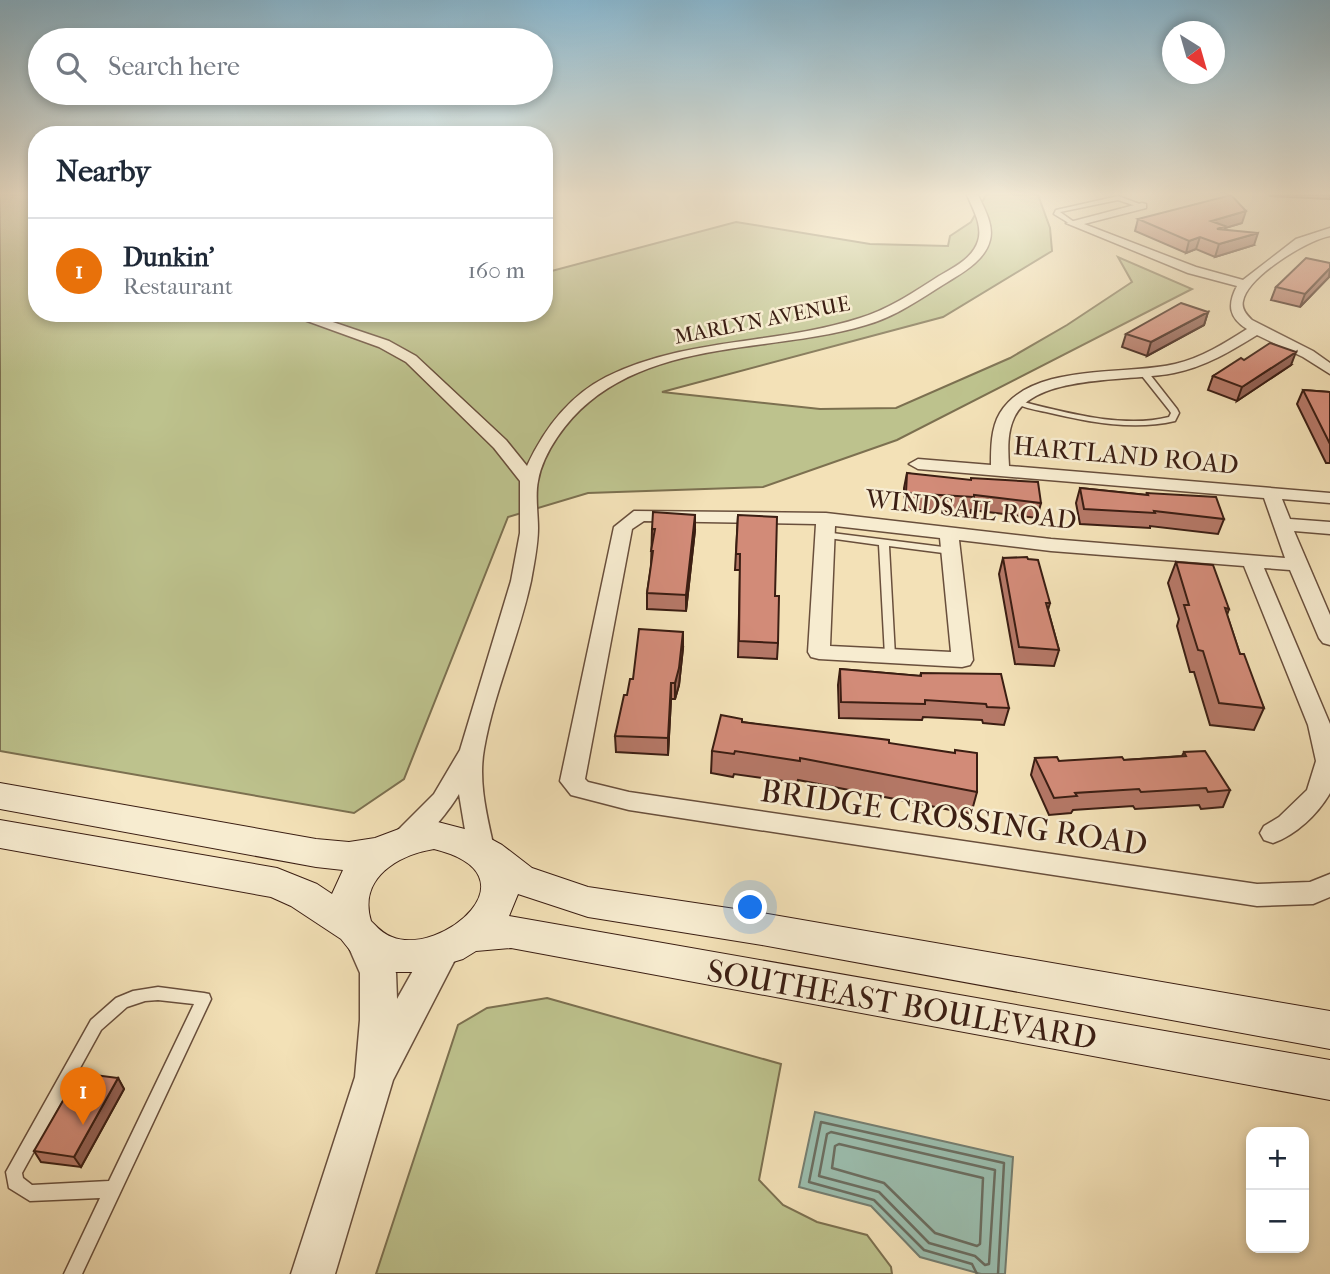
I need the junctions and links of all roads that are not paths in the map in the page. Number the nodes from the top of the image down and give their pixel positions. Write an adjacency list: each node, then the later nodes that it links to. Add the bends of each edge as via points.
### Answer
1 (975, 254): 14 (street, MARLYN AVENUE, via 895,309 864,321 696,352 612,380 567,412)
2 (1151, 254): 4 (street)
3 (1283, 254): 4 (street)
4 (1246, 285): 6 (street, via 1235,297 1236,312)
5 (319, 322): 14 (street, via 384,344 411,359 506,451)
6 (1256, 330): 7 (street); 10 (street, via 1197,362)
7 (1306, 353): 8 (street); 9 (street)
8 (1330, 358)
9 (1330, 370)
10 (1145, 374): 11 (street, via 1059,383 1040,389); 11 (lane, via 1173,409 1172,419 1152,423 1083,418)
11 (1019, 404): 13 (street, via 1009,412 999,440)
12 (918, 464): 13 (street, HARTLAND ROAD)
13 (1000, 471): 15 (street, HARTLAND ROAD)
14 (529, 481): 26 (street, via 529,533 521,581)
15 (1270, 494): 16 (street, HARTLAND ROAD); 17 (street)
16 (1330, 498)
17 (1282, 524): 19 (street); 23 (street)
18 (825, 527): 20 (lane); 21 (street, WINDSAIL ROAD); 25 (street, via 819,652); 28 (street, WINDSAIL ROAD, via 640,514 622,527)
19 (1330, 528)
20 (884, 542): 21 (lane); 25 (lane)
21 (950, 542): 22 (street, WINDSAIL ROAD); 25 (street, via 962,660)
22 (1251, 560): 23 (street, WINDSAIL ROAD); 27 (street)
23 (1297, 565): 24 (street)
24 (1330, 638)
25 (890, 656)
26 (471, 750): 32 (street, via 443,800); 33 (street, via 471,800)
27 (1328, 750): 30 (street, via 1326,774 1316,796)
28 (572, 780): 34 (street, BRIDGE CROSSING ROAD, via 589,792 642,803 1257,895 1313,893)
29 (0, 796): 32 (main road, via 316,853 349,856)
30 (1273, 833)
31 (0, 834): 35 (main road, via 277,884 304,895)
32 (394, 846): 33 (main road, via 434,835 460,838); 35 (main road, via 362,874 347,903 348,916)
33 (485, 852): 36 (main road, via 495,863 501,886 494,912); 37 (main road, SOUTHEAST BOULEVARD, via 519,879 588,901)
34 (1330, 885)
35 (359, 934): 36 (main road, via 384,953 404,957); 38 (street, via 378,973)
36 (457, 944): 38 (street); 39 (main road, SOUTHEAST BOULEVARD, via 512,932)
37 (1330, 1030)
38 (374, 1077): 42 (street)
39 (1330, 1080)
40 (114, 1189): 40 (lane, via 30,1193 15,1182 13,1172 96,1025 112,1007 148,992 204,999); 41 (lane)
41 (73, 1274)
42 (313, 1274)

